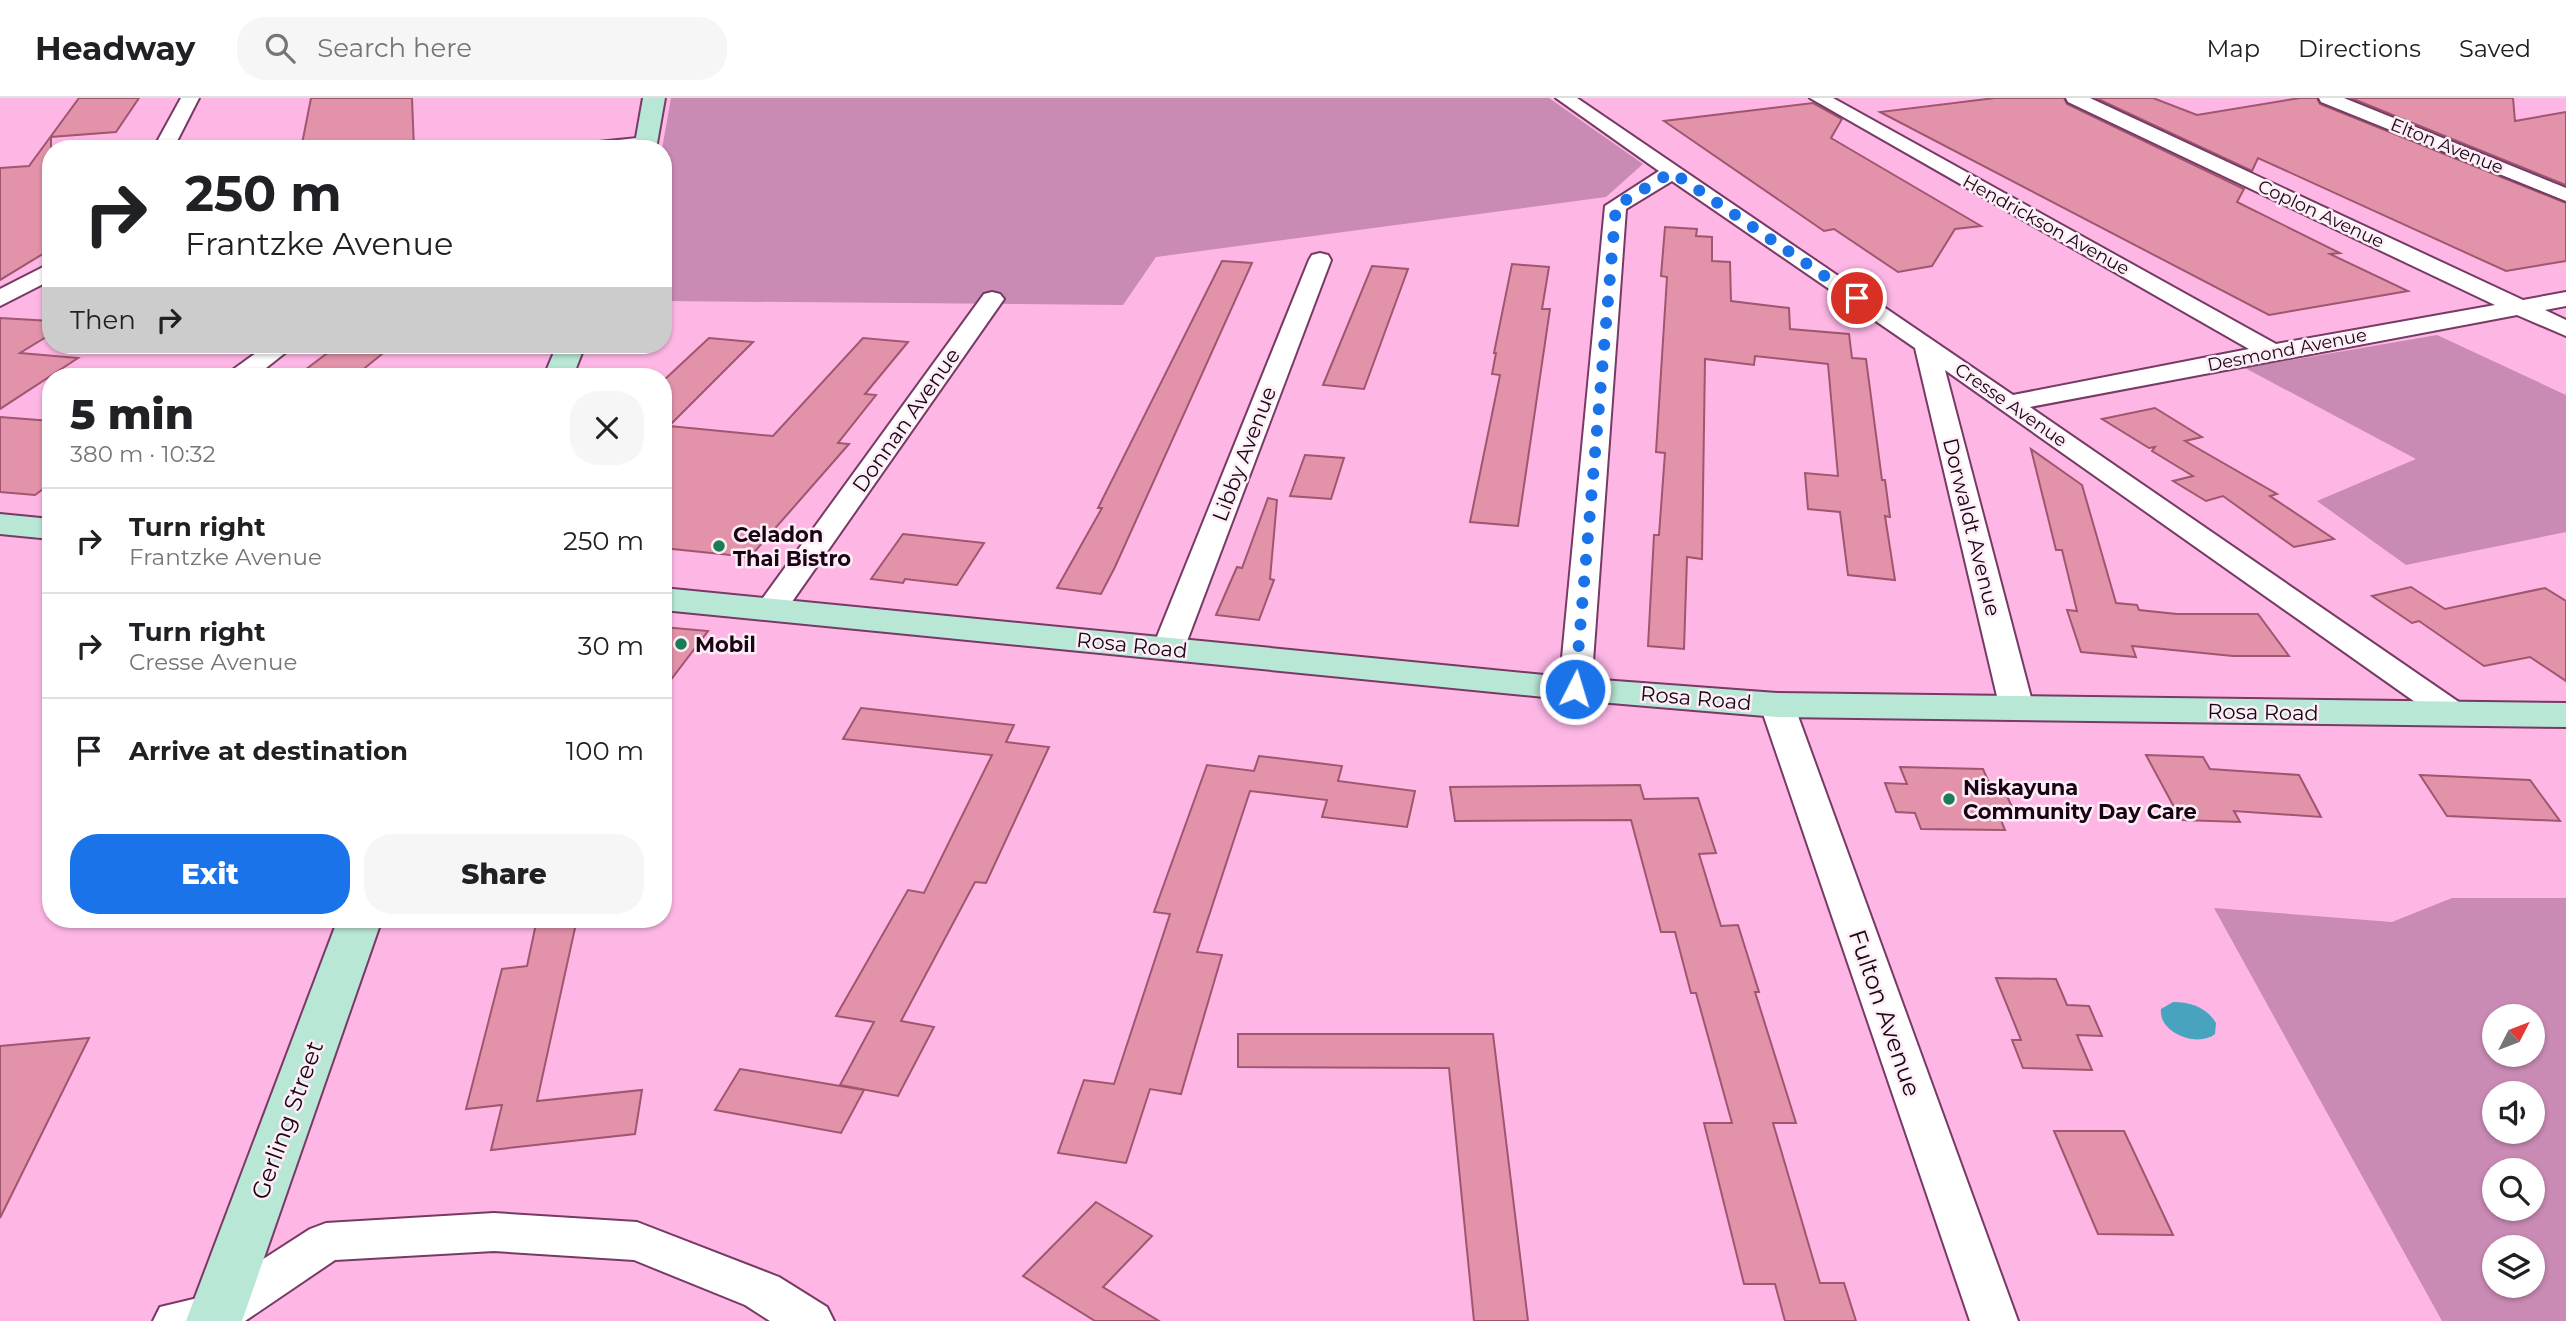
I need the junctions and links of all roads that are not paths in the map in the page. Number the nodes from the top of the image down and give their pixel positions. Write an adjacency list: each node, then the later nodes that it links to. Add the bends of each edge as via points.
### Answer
1 (190, 98): 7 (street)
2 (654, 98): 8 (street)
3 (1566, 98): 9 (street, Cresse Avenue)
4 (1819, 98): 19 (street, Hendrickson Avenue)
5 (2075, 98): 16 (street, Coplon Avenue)
6 (2328, 98): 10 (street, Elton Avenue)
7 (168, 140)
8 (647, 140)
9 (1672, 172): 18 (street, Cresse Avenue); 28 (street, via 1616,206)
10 (2566, 195)
11 (1320, 260): 27 (street, Libby Avenue)
12 (42, 275): 13 (street)
13 (0, 299)
14 (992, 299): 26 (street, Donnan Avenue)
15 (2566, 299): 16 (street, Desmond Avenue)
16 (2520, 307): 17 (street, Coplon Avenue); 19 (street, Desmond Avenue)
17 (2566, 329)
18 (1926, 345): 22 (street, Cresse Avenue); 30 (street, Dorwaldt Avenue)
19 (2272, 352): 22 (street, Desmond Avenue)
20 (271, 354): 21 (street)
21 (251, 368)
22 (2008, 404): 31 (street, Cresse Avenue)
23 (0, 524): 24 (street)
24 (42, 525)
25 (672, 600): 26 (street, Rosa Road)
26 (771, 609): 27 (street, Rosa Road)
27 (1168, 649): 28 (street, Rosa Road)
28 (1575, 689): 29 (street, Rosa Road)
29 (1777, 705): 30 (street, Rosa Road); 36 (street, Fulton Avenue)
30 (2017, 709): 31 (street, Rosa Road)
31 (2454, 714): 32 (street, Rosa Road)
32 (2566, 715)
33 (357, 928): 34 (street, Gerling Street)
34 (209, 1320): 35 (street, via 327,1242 494,1232 637,1241 762,1291)
35 (810, 1321)
36 (1994, 1321)

